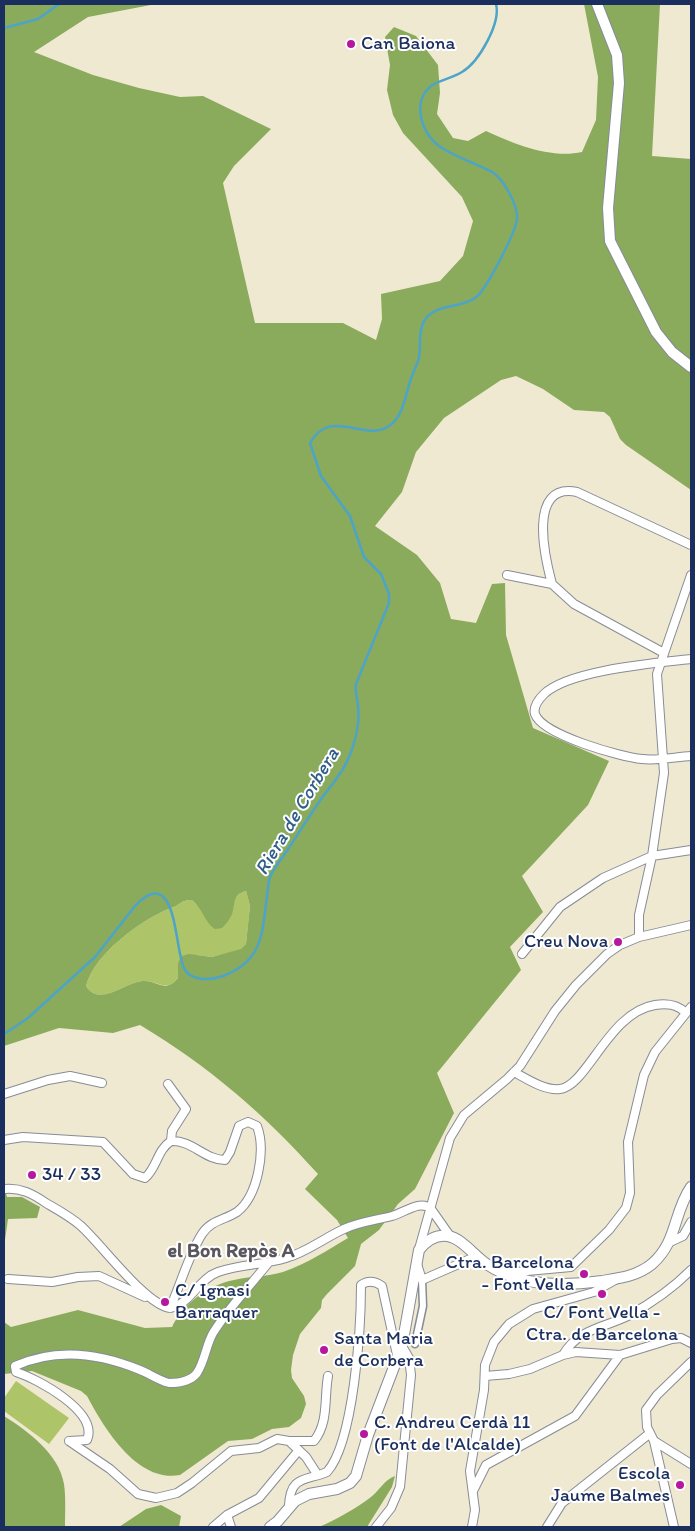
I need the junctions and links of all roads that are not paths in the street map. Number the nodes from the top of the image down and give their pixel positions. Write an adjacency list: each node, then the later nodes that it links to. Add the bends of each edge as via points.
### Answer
1 (597, 4): 2 (street, via 618,65 608,208 610,241 656,332 672,352)
2 (691, 367)
3 (691, 545): 6 (street, via 578,492 567,490 550,503 541,528)
4 (507, 575): 6 (street)
5 (691, 575): 7 (street)
6 (552, 584): 7 (street, via 574,604)
7 (664, 653): 9 (street)
8 (691, 659): 9 (street)
9 (660, 662): 11 (street, via 656,688); 11 (street, via 567,681 545,693 534,710 544,725 588,745 617,755)
10 (691, 756): 11 (street)
11 (664, 758): 13 (street)
12 (691, 850): 13 (street)
13 (652, 856): 15 (street, via 639,915); 16 (street, via 603,878 560,907)
14 (691, 925): 15 (street)
15 (639, 937): 18 (street, via 613,949 576,985)
16 (522, 954)
17 (689, 1010): 18 (street, via 660,1004 644,1007 630,1015 577,1078 564,1088 553,1089); 36 (street, via 654,1052 644,1075 628,1142 630,1193 624,1213 571,1268)
18 (514, 1072): 26 (street, via 464,1115 454,1129)
19 (102, 1084): 21 (street, via 70,1076)
20 (168, 1084): 23 (street, via 186,1109 172,1131)
21 (4, 1094)
22 (4, 1140): 23 (street, via 23,1137 103,1142 133,1174 146,1178 151,1174 161,1150)
23 (171, 1141): 43 (street, via 184,1142 215,1159 225,1160 239,1126 248,1122 257,1126 260,1142 250,1194 236,1212 212,1223 202,1234)
24 (691, 1187): 27 (street, via 679,1207)
25 (4, 1189): 42 (street, via 25,1191 73,1219)
26 (432, 1208): 29 (street); 31 (street); 33 (street, via 420,1206 346,1228 298,1254)
27 (676, 1223): 28 (street); 30 (street)
28 (690, 1225): 30 (street, via 683,1236)
29 (450, 1236): 31 (street, via 430,1239); 32 (street)
30 (670, 1242): 37 (street, via 645,1269)
31 (419, 1250): 34 (street)
32 (477, 1256): 36 (street); 39 (street)
33 (269, 1262): 43 (street, via 219,1272 202,1282 184,1302); 53 (street, via 224,1317 212,1335 196,1374 190,1379 168,1383 116,1360 91,1354 48,1356 15,1366 16,1372 42,1384 81,1411 87,1420 89,1435 82,1442 69,1441 110,1469 138,1494 156,1498 177,1493 231,1450 260,1448 277,1439)
34 (416, 1262): 39 (street); 46 (street)
35 (691, 1270): 47 (street, via 669,1292 638,1310 576,1337)
36 (503, 1273): 40 (street, via 524,1281 554,1285)
37 (617, 1278): 40 (street); 41 (street)
38 (8, 1279): 42 (street, via 52,1282 99,1276)
39 (422, 1280): 45 (street, via 423,1306)
40 (592, 1282): 41 (street)
41 (589, 1293): 51 (street, via 533,1309 509,1324 494,1342)
42 (150, 1300): 43 (street)
43 (170, 1308)
44 (691, 1343): 48 (street, via 681,1338 672,1339)
45 (415, 1344)
46 (400, 1351): 59 (street, via 382,1286 365,1282 361,1285 361,1333 338,1454 326,1472); 61 (street, via 353,1480 337,1489 301,1497); 66 (street, via 409,1358 412,1375 400,1487 391,1508)
47 (562, 1355): 48 (street, via 576,1352); 51 (street, via 530,1369)
48 (620, 1355): 60 (street, via 575,1416 486,1464)
49 (691, 1362): 52 (street, via 648,1404)
50 (328, 1376): 53 (street, via 327,1406 319,1434 314,1440)
51 (485, 1376): 60 (street, via 470,1471)
52 (649, 1434): 54 (street); 68 (street, via 562,1503)
53 (289, 1441): 55 (street)
54 (654, 1441): 56 (street); 57 (street)
55 (300, 1450): 59 (street); 62 (street, via 259,1498)
56 (669, 1452): 57 (street); 58 (street)
57 (658, 1459): 69 (street)
58 (691, 1464)
59 (317, 1474): 61 (street, via 298,1482 292,1490)
60 (472, 1493): 67 (street, via 475,1510)
61 (289, 1506): 65 (street)
62 (227, 1515): 63 (street); 64 (street)
63 (213, 1527)
64 (231, 1527)
65 (270, 1527)
66 (376, 1527)
67 (472, 1527)
68 (547, 1527)
69 (674, 1527)

